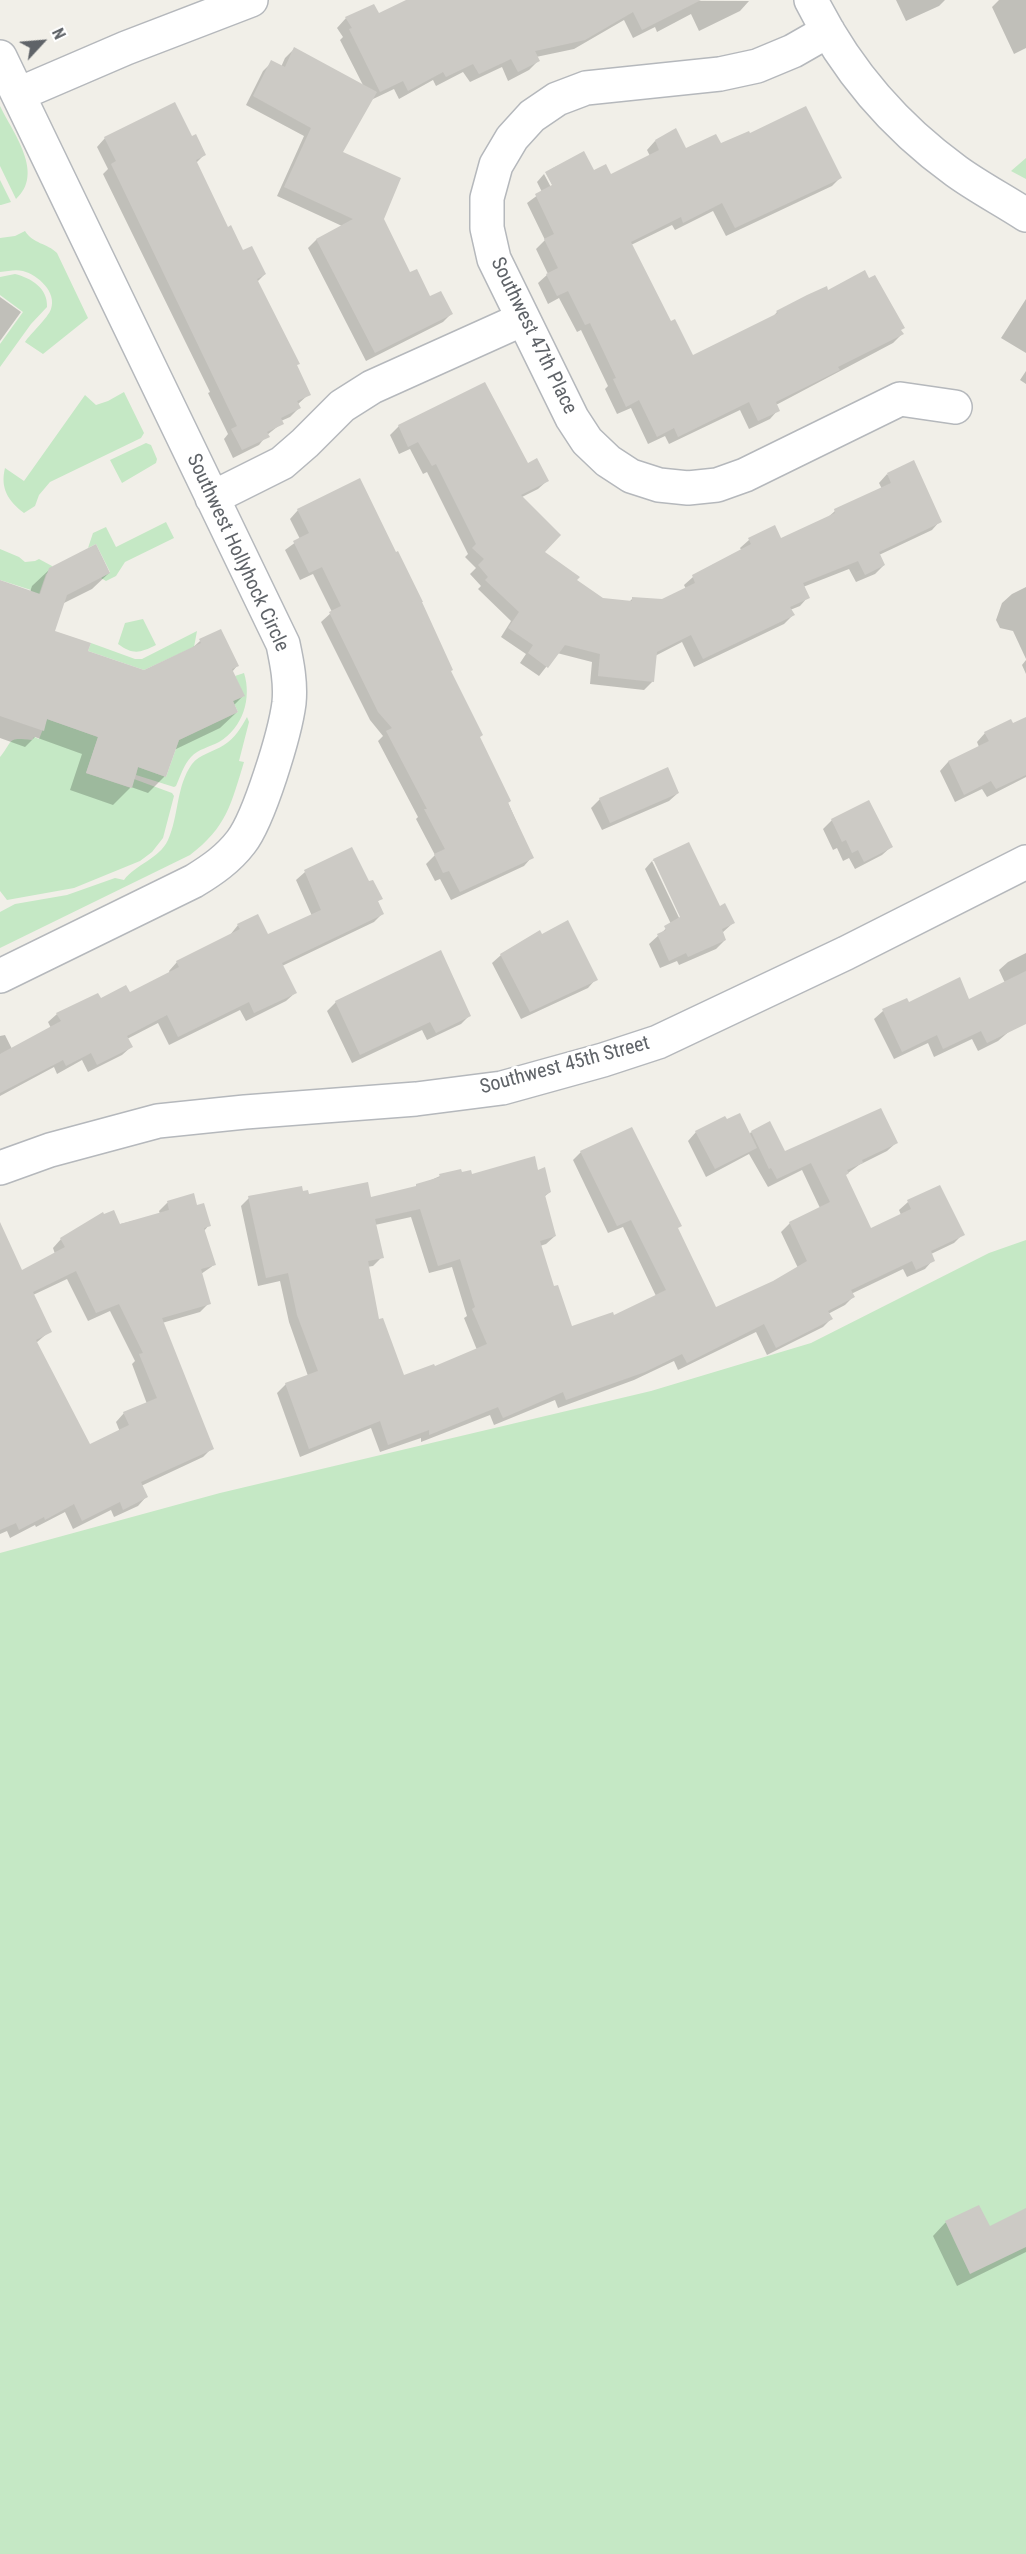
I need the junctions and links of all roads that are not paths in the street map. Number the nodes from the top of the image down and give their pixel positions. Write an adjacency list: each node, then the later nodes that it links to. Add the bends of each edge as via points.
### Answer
1 (251, 0): 5 (street)
2 (811, 0): 3 (street)
3 (828, 31): 6 (street, via 853,71 901,126 958,173); 7 (street, Southwest 47th Place, via 757,66 720,74 586,88 556,99 532,116 512,138 496,165 487,198 487,228 494,259)
4 (0, 57): 5 (street, Southwest Hollyhock Circle)
5 (19, 94): 9 (street, Southwest Hollyhock Circle)
6 (1026, 215)
7 (523, 319): 8 (street, Southwest 47th Place, via 587,441 631,476 659,485 717,485 900,399); 9 (street, via 372,387 342,405 282,463)
8 (955, 407)
9 (212, 498): 11 (street, Southwest Hollyhock Circle, via 283,644 289,673 289,703 256,816 240,843 202,876)
10 (1026, 862): 12 (street, Southwest 45th Street, via 657,1042 603,1060 502,1088 158,1121)
11 (0, 976)
12 (0, 1168)

